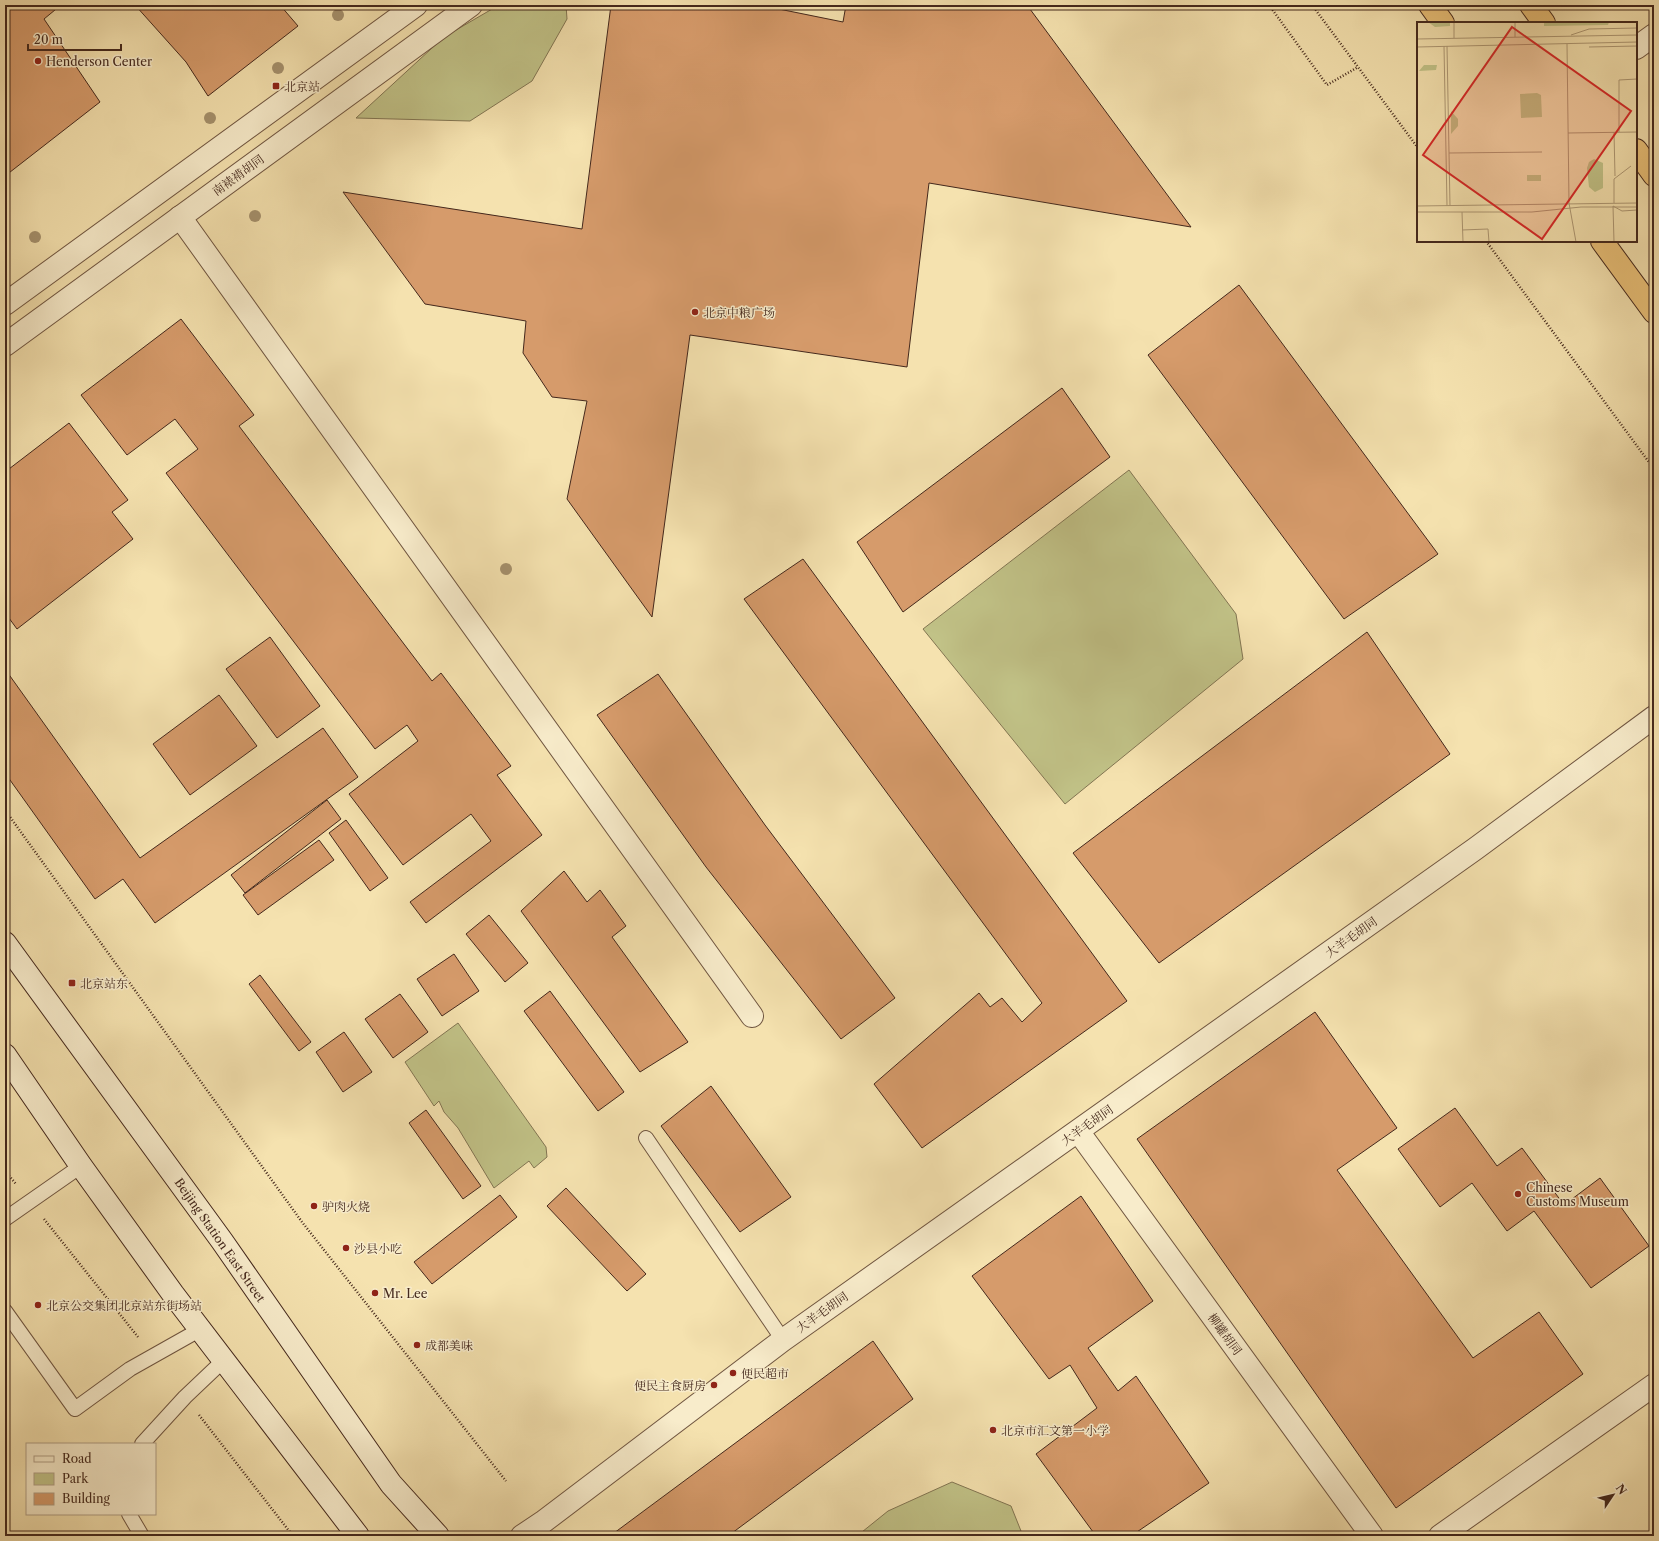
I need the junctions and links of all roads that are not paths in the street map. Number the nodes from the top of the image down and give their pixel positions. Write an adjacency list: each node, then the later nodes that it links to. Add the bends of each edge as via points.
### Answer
1 (416, 5): 13 (street)
2 (471, 5): 11 (street, 南裱褙胡同)
3 (1430, 5): 5 (highway)
4 (1531, 5): 6 (highway)
5 (1442, 22)
6 (1543, 22)
7 (1654, 35): 8 (street)
8 (1637, 47)
9 (1637, 151): 10 (highway)
10 (1654, 175)
11 (180, 217): 15 (street, 南裱褙胡同); 18 (street)
12 (1603, 242): 14 (highway)
13 (5, 304)
14 (1654, 312)
15 (5, 345)
16 (1654, 717): 20 (street, 大羊毛胡同, via 1475,849)
17 (5, 943): 34 (street, Beijing Station East Street, via 222,1241 391,1484)
18 (752, 1016)
19 (5, 1056): 22 (street)
20 (1078, 1131): 26 (street, 大羊毛胡同); 31 (street, 柳罐胡同)
21 (646, 1138): 26 (lane)
22 (81, 1166): 23 (lane); 25 (street)
23 (5, 1219)
24 (5, 1311): 25 (lane, via 76,1409 130,1369)
25 (201, 1329): 27 (street)
26 (783, 1340): 35 (street, 大羊毛胡同)
27 (224, 1360): 29 (lane, via 185,1397); 33 (street)
28 (1654, 1385): 36 (street)
29 (143, 1443)
30 (130, 1515): 32 (lane)
31 (1362, 1533)
32 (142, 1536)
33 (358, 1536)
34 (438, 1536)
35 (522, 1536)
36 (1440, 1536)

